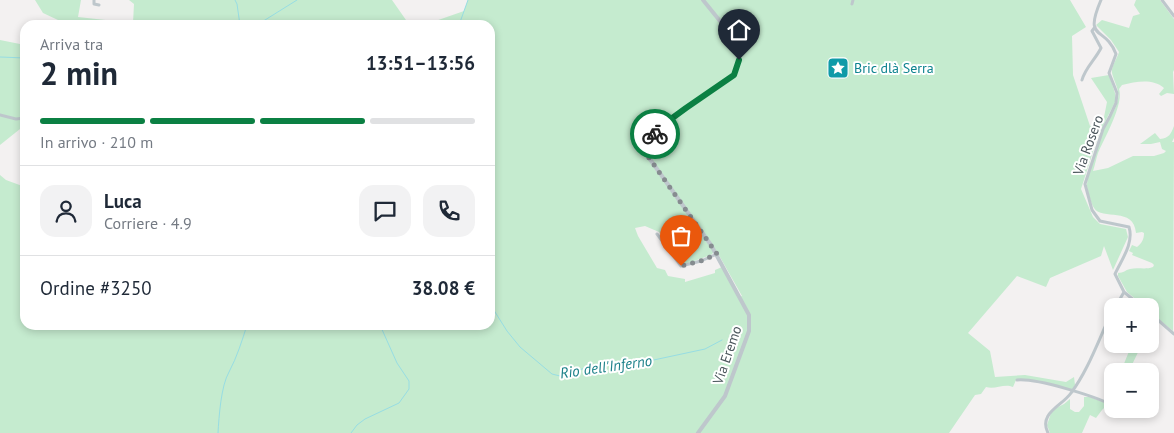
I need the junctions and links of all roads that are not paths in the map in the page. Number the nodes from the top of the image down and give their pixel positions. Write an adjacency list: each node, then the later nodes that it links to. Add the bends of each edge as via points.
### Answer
1 (94, 0): 5 (street, via 94,4)
2 (703, 0): 12 (street, Via Eremo, via 735,43 739,60 734,75 660,127 649,140 647,155)
3 (1101, 0): 7 (street, via 1094,16)
4 (1162, 0): 6 (street)
5 (99, 5)
6 (1174, 16)
7 (1095, 28): 8 (street, via 1092,31 1101,48); 13 (street, Via Rosero, via 1114,46 1116,54 1109,73 1117,93 1085,184 1092,210 1100,221 1129,227 1132,235 1116,274)
8 (1082, 80)
9 (0, 115): 10 (street)
10 (20, 119)
11 (657, 234): 12 (street, via 681,266)
12 (717, 254): 22 (street, Via Eremo, via 749,315 750,327 725,396)
13 (1124, 292): 14 (street); 15 (street)
14 (1121, 298)
15 (1132, 298)
16 (1159, 321): 18 (street)
17 (1104, 328): 20 (street)
18 (1174, 334)
19 (1018, 380): 20 (street, via 1030,380)
20 (1072, 392): 21 (street); 23 (street, via 1048,414)
21 (1104, 402)
22 (698, 433)
23 (1048, 433)

